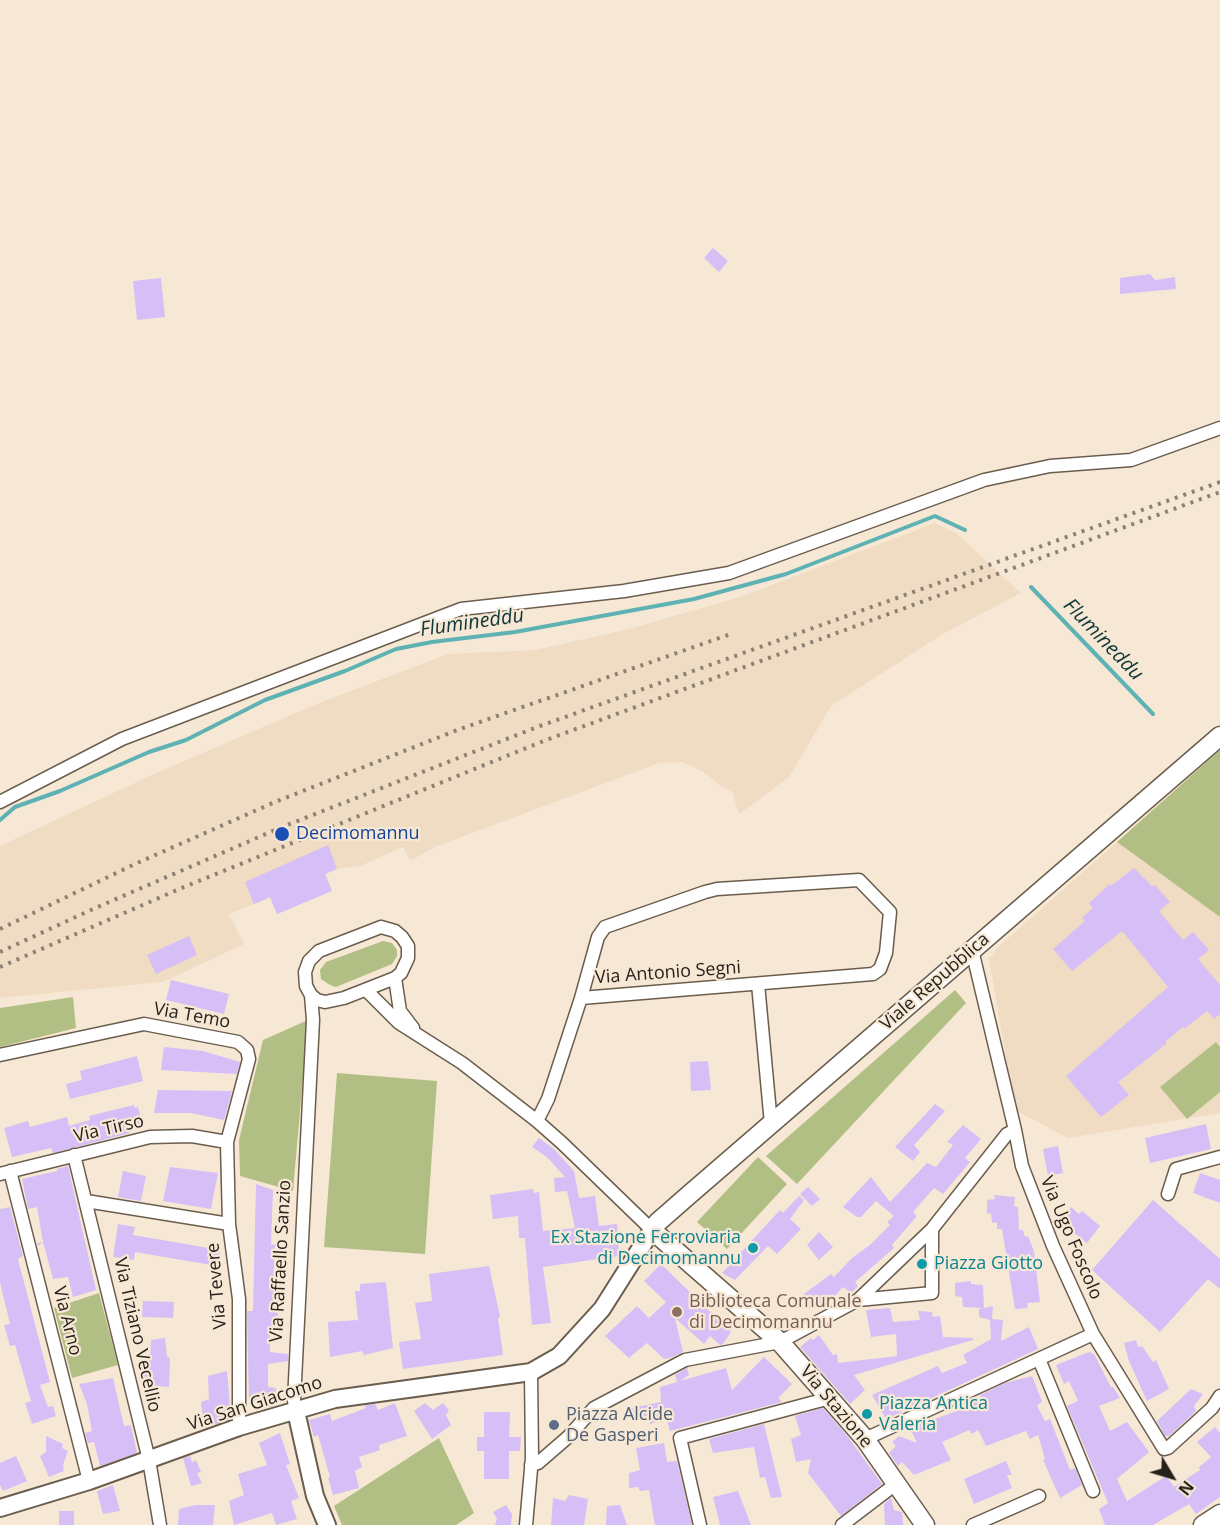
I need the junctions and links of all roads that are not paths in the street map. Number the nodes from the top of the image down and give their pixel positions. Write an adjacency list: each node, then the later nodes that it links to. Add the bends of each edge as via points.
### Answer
1 (1220, 428): 3 (street, via 1131,460 1050,465 984,480 729,573 624,591 461,609 122,739)
2 (1220, 736): 4 (main road, Viale Repubblica)
3 (0, 802)
4 (972, 950): 13 (main road, Viale Repubblica); 14 (street, Via Ugo Foscolo)
5 (395, 978): 7 (street); 8 (street, Via Raffaello Sanzio, via 405,968 408,946 395,931 381,927 319,951 305,972); 10 (street, via 400,1011)
6 (758, 984): 9 (street, Via Antonio Segni); 9 (street, Via Antonio Segni, via 873,974 886,953 890,912 859,880 705,892 605,927 598,937); 13 (street)
7 (366, 990): 8 (street, via 325,1002); 10 (street, via 394,1019)
8 (311, 995): 31 (street, Via Raffaello Sanzio)
9 (581, 998): 12 (street)
10 (417, 1034): 12 (street)
11 (0, 1055): 15 (street, Via Temo, via 144,1024 238,1042 247,1050 249,1059)
12 (537, 1121): 23 (street)
13 (771, 1124): 23 (main road, Viale Repubblica)
14 (1015, 1130): 22 (street, via 1007,1134); 25 (street, Via Ugo Foscolo, via 1022,1166)
15 (227, 1142): 16 (street, Via Tirso, via 192,1136 150,1137); 21 (street, Via Tevere)
16 (74, 1155): 18 (street, Via Tirso); 20 (street, Via Tiziano Vecellio)
17 (1220, 1157): 19 (street, via 1176,1169)
18 (5, 1172): 37 (street, Via Arno)
19 (1168, 1194)
20 (86, 1201): 21 (street); 35 (street, Via Tiziano Vecellio)
21 (229, 1224): 33 (street, Via Tevere, via 239,1299)
22 (932, 1229): 24 (street); 24 (street, via 932,1293)
23 (652, 1230): 26 (main road, Via Stazione); 28 (street, via 602,1309 559,1356)
24 (858, 1300): 26 (street)
25 (1093, 1334): 27 (street); 32 (street, Via Ugo Foscolo, via 1164,1449)
26 (780, 1342): 30 (main road, Via Stazione); 36 (street, via 685,1360 594,1408 568,1437)
27 (1039, 1359): 34 (street); 39 (street)
28 (531, 1372): 31 (street, Via San Giacomo, via 335,1399); 36 (street)
29 (1220, 1396): 32 (street)
30 (830, 1398): 34 (main road, Via Stazione); 46 (street, via 680,1438)
31 (296, 1411): 33 (street, Via San Giacomo); 44 (street, Via Raffaello Sanzio, via 315,1496)
32 (1216, 1412)
33 (239, 1427): 35 (street, Via San Giacomo)
34 (865, 1439): 38 (main road, Via Stazione)
35 (149, 1460): 37 (street, Via San Giacomo); 43 (street, Via Tiziano Vecellio)
36 (531, 1465): 45 (street)
37 (89, 1481): 41 (street, Via San Giacomo)
38 (897, 1483): 47 (street); 48 (main road, Via Stazione)
39 (1093, 1491)
40 (1039, 1496): 49 (street)
41 (0, 1508)
42 (1220, 1514): 50 (main road)
43 (160, 1525)
44 (327, 1525)
45 (526, 1525)
46 (700, 1525)
47 (842, 1525)
48 (925, 1525)
49 (974, 1525)
50 (1203, 1525)

